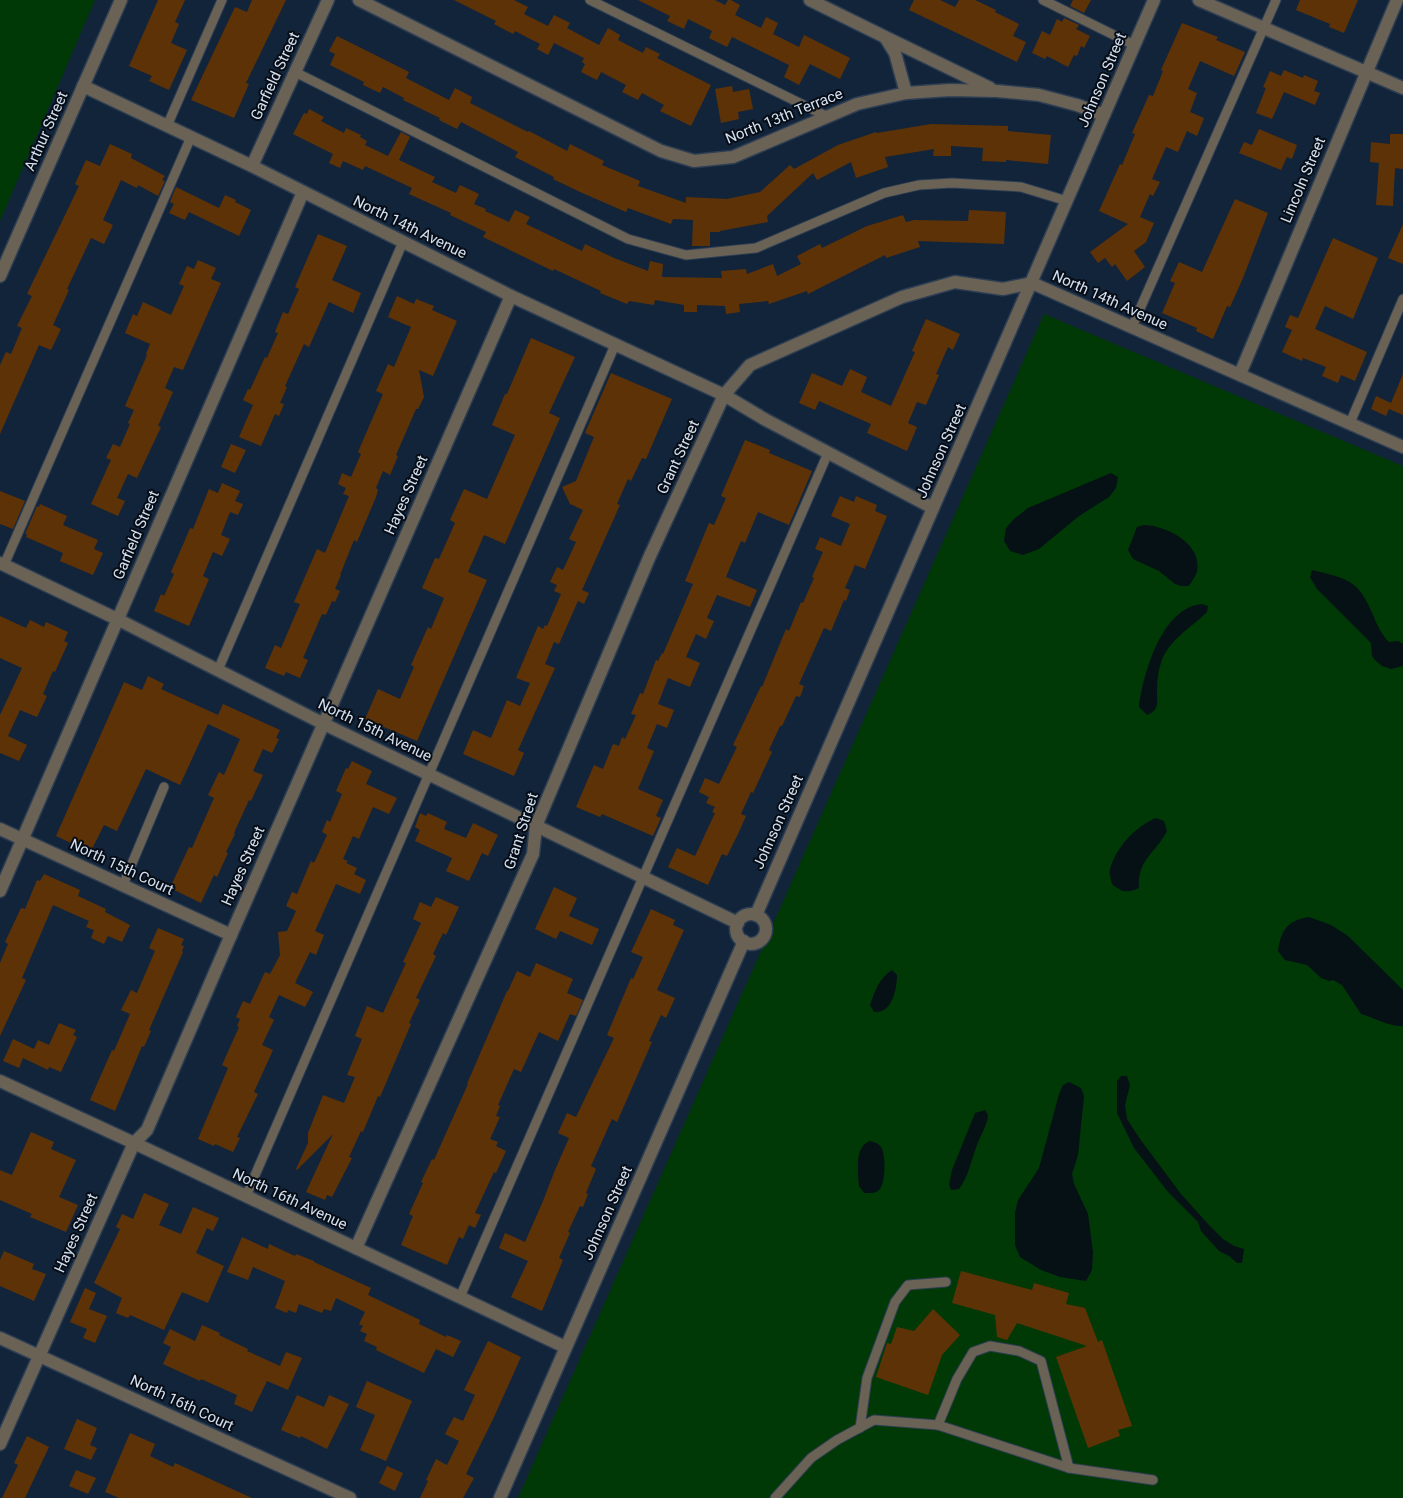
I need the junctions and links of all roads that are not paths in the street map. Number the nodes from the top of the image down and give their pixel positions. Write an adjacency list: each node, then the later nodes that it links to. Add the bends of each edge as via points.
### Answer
1 (121, 0): 17 (street, Arthur Street)
2 (222, 0): 23 (lane)
3 (328, 0): 15 (street, Garfield Street)
4 (359, 0): 22 (street, North 13th Terrace, via 661,151 694,160 733,157)
5 (590, 0): 22 (lane)
6 (810, 0): 13 (street)
7 (1043, 0): 14 (lane)
8 (1154, 0): 14 (street, Johnson Street)
9 (1199, 0): 12 (street)
10 (1276, 0): 12 (lane)
11 (1398, 0): 16 (street, Lincoln Street)
12 (1264, 28): 16 (street); 33 (lane)
13 (885, 37): 19 (street); 20 (street, via 895,53)
14 (1134, 45): 21 (street, Johnson Street)
15 (295, 72): 25 (street, Garfield Street); 27 (lane, via 628,239 686,255 756,248 884,193 919,186 952,183 1021,187)
16 (1366, 72): 18 (street); 35 (street, Lincoln Street)
17 (83, 86): 23 (street, North 14th Avenue); 29 (street, Arthur Street)
18 (1403, 88)
19 (994, 91): 20 (street, North 13th Terrace); 21 (street, North 13th Terrace, via 1039,95)
20 (906, 93): 22 (street, North 13th Terrace, via 857,104)
21 (1104, 115): 27 (street, Johnson Street)
22 (826, 116)
23 (167, 126): 24 (street, North 14th Avenue)
24 (191, 137): 25 (street, North 14th Avenue); 41 (lane)
25 (252, 166): 26 (street, North 14th Avenue)
26 (302, 192): 28 (street, North 14th Avenue); 42 (street, Garfield Street)
27 (1067, 201): 30 (street, Johnson Street)
28 (403, 242): 31 (street, North 14th Avenue); 43 (lane)
29 (0, 276)
30 (1032, 283): 33 (street, North 14th Avenue); 36 (street, North 14th Avenue, via 1003,289 955,282 902,297 750,365); 40 (street, Johnson Street)
31 (511, 296): 34 (street, North 14th Avenue); 44 (street, Hayes Street)
32 (1403, 298): 37 (lane)
33 (1132, 327): 35 (street, North 14th Avenue)
34 (616, 344): 36 (street, North 14th Avenue); 45 (lane)
35 (1240, 374): 37 (street, North 14th Avenue)
36 (724, 395): 39 (street, North 14th Avenue); 47 (street, Grant Street, via 649,558)
37 (1350, 423): 38 (street, North 14th Avenue)
38 (1403, 447)
39 (828, 453): 40 (street, North 14th Avenue); 50 (lane)
40 (934, 508): 53 (street, Johnson Street)
41 (2, 564): 42 (street, North 15th Avenue)
42 (117, 620): 43 (street, North 15th Avenue); 49 (street, Garfield Street)
43 (218, 670): 44 (street, North 15th Avenue)
44 (324, 724): 45 (street, North 15th Avenue); 55 (street, Hayes Street)
45 (429, 774): 47 (street, North 15th Avenue); 59 (lane)
46 (164, 788): 51 (lane)
47 (536, 826): 50 (street, North 15th Avenue); 60 (street, Grant Street, via 533,854)
48 (0, 829): 49 (street, North 15th Court)
49 (22, 840): 51 (street, North 15th Court); 52 (street, Garfield Street)
50 (643, 878): 54 (street, North 15th Avenue); 62 (lane)
51 (123, 885): 55 (street, North 15th Court)
52 (0, 890)
53 (756, 915): 54 (street, via 746,915); 56 (street, via 766,924 765,934 755,943)
54 (738, 923): 56 (street, via 738,936)
55 (231, 935): 58 (street, Hayes Street, via 146,1130)
56 (744, 942): 64 (street, Johnson Street)
57 (0, 1081): 58 (street, North 16th Avenue)
58 (134, 1142): 59 (street, North 16th Avenue); 65 (street, Hayes Street)
59 (246, 1196): 60 (street, North 16th Avenue)
60 (356, 1248): 62 (street, North 16th Avenue)
61 (946, 1282): 67 (lane, via 908,1285 895,1302 867,1378)
62 (460, 1298): 64 (street, North 16th Avenue)
63 (0, 1338): 65 (street, North 16th Court)
64 (565, 1347): 72 (street, Johnson Street)
65 (39, 1356): 68 (street, Hayes Street); 71 (street, North 16th Court)
66 (938, 1425): 67 (lane, via 874,1420); 69 (lane); 69 (lane, via 957,1378 973,1352 990,1346 1020,1351 1041,1361)
67 (860, 1428): 73 (lane, via 811,1458)
68 (0, 1444)
69 (1070, 1468): 70 (lane)
70 (1153, 1480)
71 (350, 1498)
72 (500, 1498)
73 (775, 1498)

